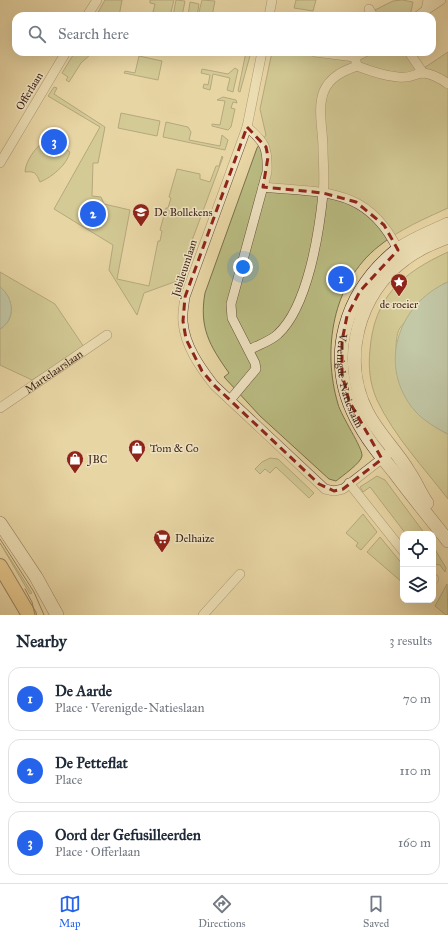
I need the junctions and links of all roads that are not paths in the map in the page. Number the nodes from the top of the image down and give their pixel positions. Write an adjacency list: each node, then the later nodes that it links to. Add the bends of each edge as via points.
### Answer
1 (97, 0): 6 (street)
2 (272, 0): 7 (street)
3 (428, 0): 5 (street)
4 (441, 0): 5 (street)
5 (426, 10): 8 (street)
6 (90, 12)
7 (270, 12)
8 (423, 12)
9 (64, 56): 18 (street, Offerlaan)
10 (261, 56): 17 (street, Jubileumlaan)
11 (333, 56): 14 (street)
12 (360, 56): 14 (street)
13 (412, 56): 15 (street)
14 (356, 61): 15 (street, via 382,75 414,77); 20 (street, via 331,81 324,91 320,104)
15 (423, 73): 16 (street)
16 (448, 84)
17 (247, 127): 19 (street, via 266,147 268,157); 26 (street, Jubileumlaan, via 184,297 186,339 192,353 202,371)
18 (0, 163)
19 (263, 187): 20 (street); 25 (street, via 231,304 232,318)
20 (324, 193): 23 (street, via 356,202 373,214 390,233); 25 (street, via 319,231 298,305 278,334)
21 (448, 224): 23 (street, Verenigde-Natieslaan)
22 (448, 237): 28 (street, Verenigde-Natieslaan, via 404,259 392,270 376,288 361,318 355,355 355,373 360,397 376,427)
23 (398, 250): 29 (street, Verenigde-Natieslaan, via 360,291 348,316 342,341 342,374 349,401 365,435)
24 (107, 335): 27 (street, Martelaarslaan)
25 (249, 350): 26 (street, via 256,369)
26 (230, 400): 30 (street, Jubileumlaan, via 326,489 334,491)
27 (0, 408)
28 (393, 450): 29 (street); 32 (street, Verenigde-Natieslaan, via 409,471 421,495)
29 (382, 459): 30 (street, Jubileumlaan); 33 (street, Verenigde-Natieslaan)
30 (349, 483): 34 (street)
31 (0, 523): 38 (street, via 36,577)
32 (448, 530)
33 (448, 541)
34 (400, 547)
35 (0, 566): 37 (main road)
36 (240, 574): 39 (street)
37 (29, 615)
38 (57, 615)
39 (202, 615)

